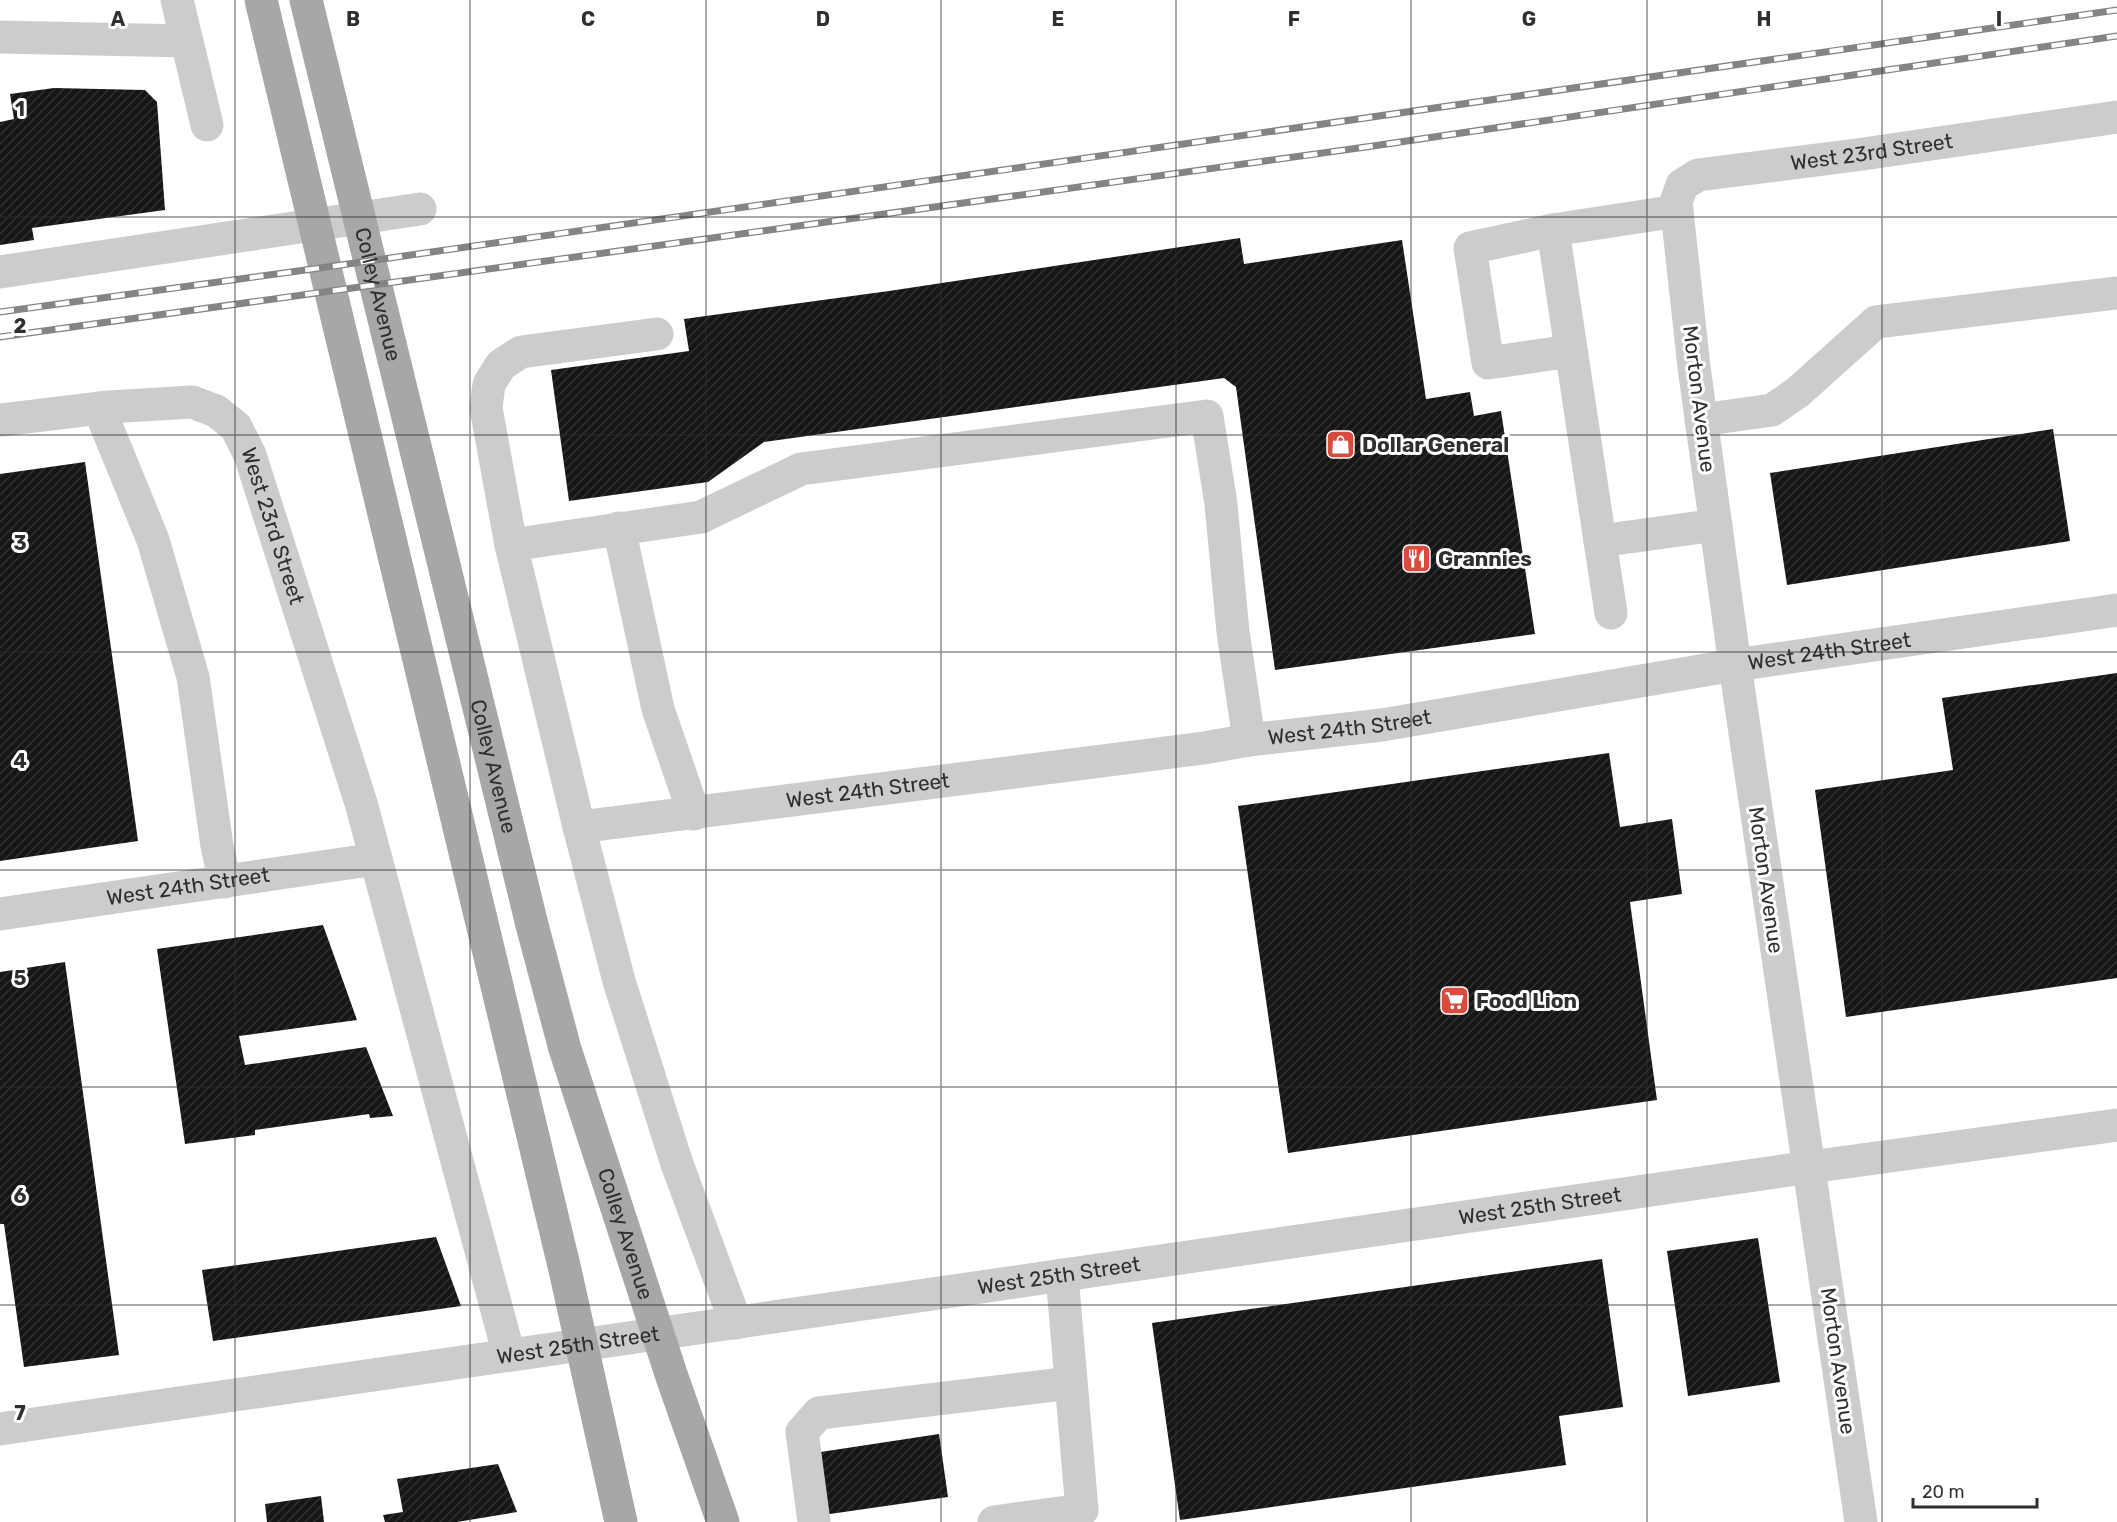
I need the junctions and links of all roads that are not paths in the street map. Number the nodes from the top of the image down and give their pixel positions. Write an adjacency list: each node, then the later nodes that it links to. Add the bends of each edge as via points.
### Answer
1 (177, 0): 5 (street)
2 (261, 0): 36 (main road, Colley Avenue)
3 (306, 0): 35 (main road, Colley Avenue, via 532,925 565,1049)
4 (0, 37): 5 (street)
5 (187, 41): 7 (street)
6 (2117, 117): 9 (street, West 23rd Street, via 1698,175 1682,185 1676,202)
7 (207, 125)
8 (420, 209): 11 (street)
9 (1678, 224): 10 (street); 17 (street, Morton Avenue)
10 (1553, 230): 14 (street); 14 (street, via 1470,248 1488,363)
11 (0, 272)
12 (2117, 292): 17 (street, via 1876,322 1798,392 1772,410)
13 (657, 334): 21 (street, via 521,352 501,365 489,384 486,408)
14 (1571, 351): 20 (street)
15 (99, 408): 16 (street, West 23rd Street); 28 (street, West 23rd Street, via 192,402 216,411 236,427 250,455); 29 (street, via 153,540 193,677)
16 (0, 420)
17 (1701, 420): 18 (street, Morton Avenue)
18 (1716, 525): 20 (street); 24 (street, Morton Avenue)
19 (619, 528): 21 (street); 25 (street, via 701,517 801,470 1207,416); 26 (street, via 658,709)
20 (1600, 541): 23 (street)
21 (511, 545): 27 (street)
22 (2117, 610): 24 (street, West 24th Street)
23 (1611, 614)
24 (1735, 665): 25 (street, West 24th Street, via 1382,725); 32 (street, Morton Avenue)
25 (1249, 740): 26 (street, West 24th Street)
26 (694, 814): 27 (street, West 24th Street)
27 (579, 827): 34 (street, via 619,981 677,1164)
28 (376, 859): 29 (street, West 24th Street); 37 (street, West 23rd Street)
29 (225, 882): 30 (street, West 24th Street)
30 (0, 914)
31 (2117, 1125): 32 (street, West 25th Street)
32 (1810, 1167): 33 (street, West 25th Street); 45 (street, Morton Avenue)
33 (1062, 1275): 34 (street, West 25th Street); 38 (street)
34 (736, 1323): 35 (street, West 25th Street)
35 (658, 1333): 36 (street, West 25th Street); 42 (main road, Colley Avenue)
36 (582, 1344): 37 (street, West 25th Street); 41 (main road, Colley Avenue)
37 (509, 1354): 39 (street, West 25th Street)
38 (1071, 1383): 40 (street); 43 (street, via 819,1413 802,1432)
39 (0, 1429)
40 (1083, 1516): 44 (street)
41 (621, 1522)
42 (723, 1522)
43 (814, 1522)
44 (994, 1522)
45 (1861, 1522)

